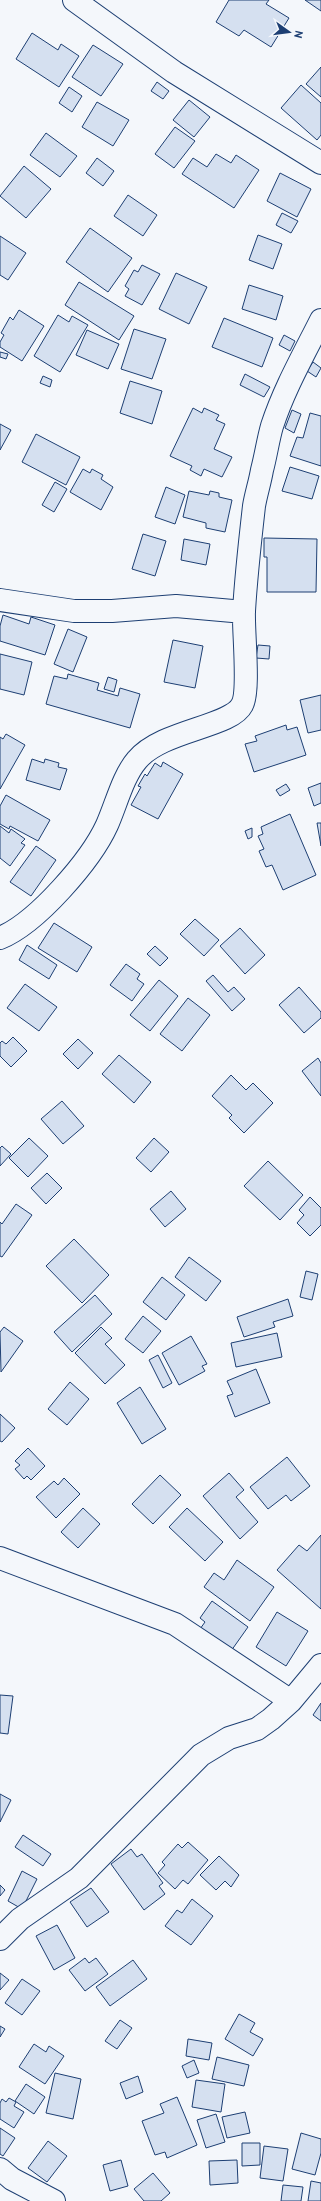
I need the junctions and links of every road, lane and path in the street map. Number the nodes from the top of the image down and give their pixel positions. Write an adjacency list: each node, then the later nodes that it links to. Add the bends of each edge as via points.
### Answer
1 (74, 0): 2 (street, via 174,72)
2 (321, 163)
3 (321, 320): 5 (street, via 284,395 272,426 255,504)
4 (0, 600): 5 (street, via 74,611 176,606)
5 (244, 612): 6 (street, via 246,675 243,705 222,720 169,737 154,745 136,760 107,827 80,867 31,918)
6 (0, 938)
7 (0, 1558): 9 (street, via 175,1624)
8 (321, 1665): 9 (street)
9 (291, 1701): 10 (street, via 257,1729 229,1738 201,1755 79,1878 20,1919)
10 (0, 1939)
11 (0, 2169): 12 (street, via 12,2179)
12 (54, 2201)

